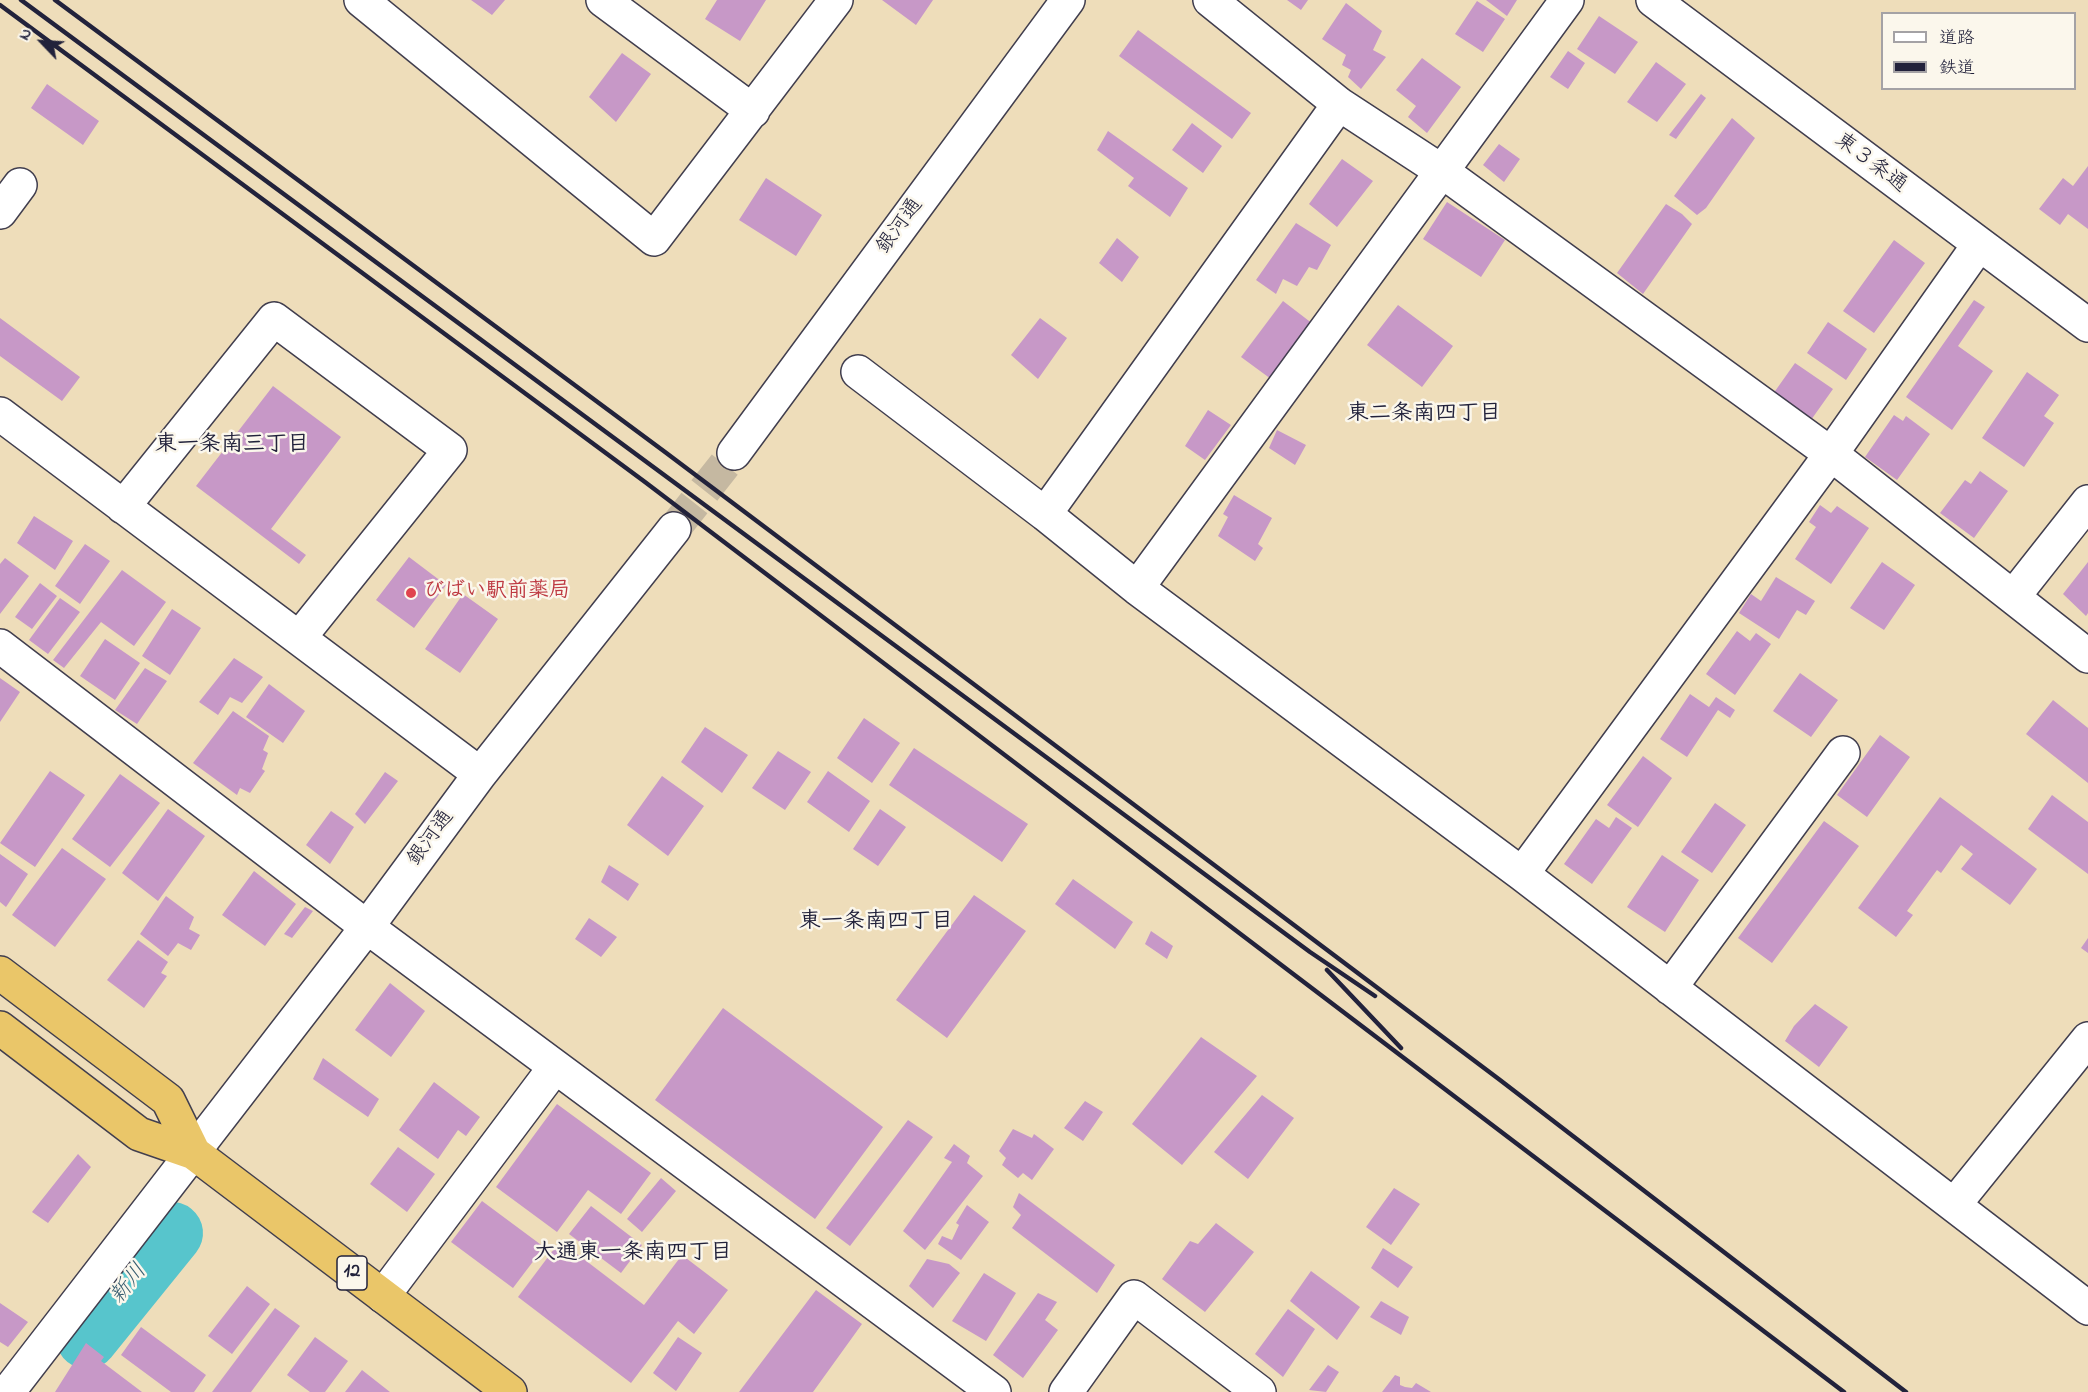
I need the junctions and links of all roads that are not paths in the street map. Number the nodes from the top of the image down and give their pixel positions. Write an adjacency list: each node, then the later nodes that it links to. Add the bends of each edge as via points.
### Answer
1 (361, 0): 9 (street, via 654,239)
2 (603, 0): 9 (street)
3 (836, 0): 9 (street)
4 (1068, 0): 17 (street, 銀河通)
5 (1210, 0): 8 (street)
6 (1567, 0): 10 (street)
7 (1653, 0): 13 (street, 東３条通)
8 (1339, 104): 10 (street); 21 (street)
9 (753, 111)
10 (1443, 172): 18 (street); 23 (street)
11 (20, 185): 12 (street)
12 (0, 212)
13 (1978, 246): 14 (street, 東３条通); 18 (street)
14 (2088, 325)
15 (858, 372): 21 (street)
16 (0, 414): 20 (street)
17 (734, 453)
18 (1831, 454): 24 (street); 30 (street)
19 (2088, 501): 24 (street)
20 (123, 507): 25 (street); 25 (street, via 274,319 450,450)
21 (1045, 514): 23 (street)
22 (674, 529): 29 (street, 銀河通)
23 (1137, 588): 30 (street)
24 (2013, 597): 27 (street)
25 (299, 638): 29 (street)
26 (0, 646): 31 (street)
27 (2088, 656)
28 (1843, 753): 33 (street)
29 (480, 774): 31 (street, 銀河通)
30 (1522, 874): 33 (street)
31 (367, 927): 36 (street); 37 (street, 銀河通)
32 (0, 973): 37 (highway, 12, via 168,1100)
33 (1671, 988): 38 (street)
34 (0, 1028): 37 (highway, 12, via 140,1134)
35 (2088, 1040): 38 (street)
36 (555, 1067): 39 (street); 43 (street)
37 (194, 1153): 39 (highway, 12); 41 (street, 銀河通)
38 (1954, 1205): 40 (street)
39 (383, 1296): 42 (highway, 12)
40 (2088, 1308)
41 (8, 1392)
42 (510, 1392)
43 (994, 1392)
44 (1066, 1392): 45 (street, via 1134,1297)
45 (1259, 1392)

